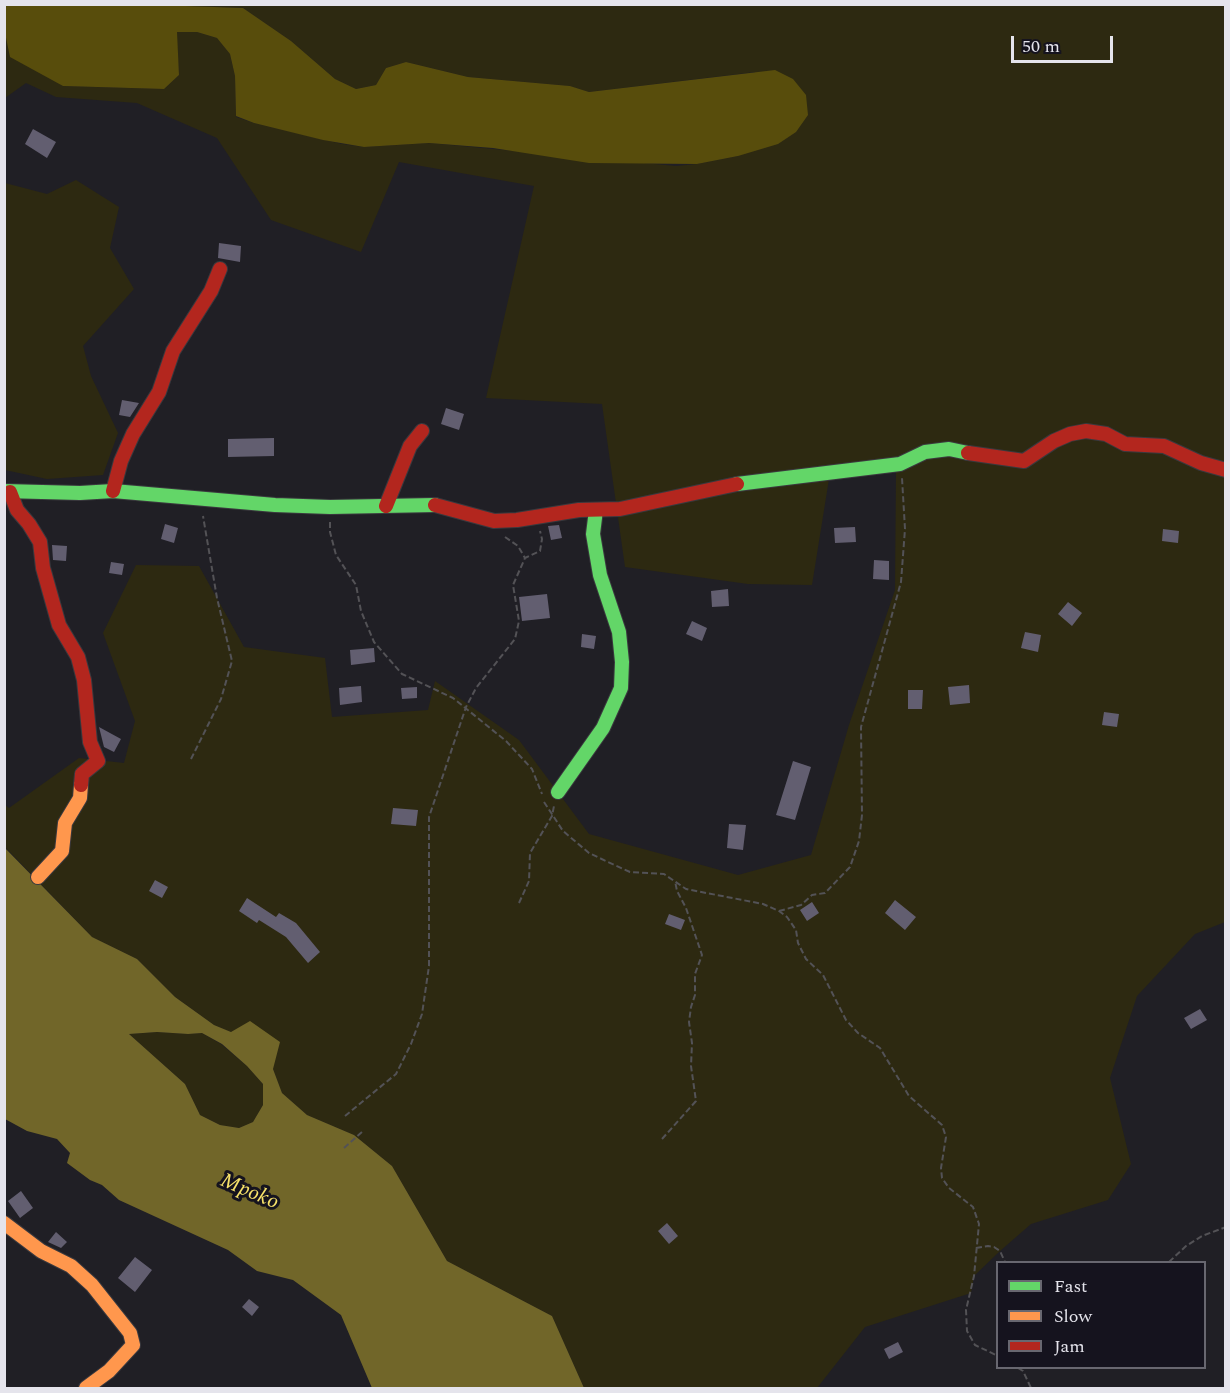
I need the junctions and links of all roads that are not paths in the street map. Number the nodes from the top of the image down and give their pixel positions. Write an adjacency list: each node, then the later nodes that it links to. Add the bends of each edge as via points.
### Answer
1 (220, 268): 4 (street, via 211,291 173,351 159,392 133,434)
2 (422, 431): 6 (street, via 410,447)
3 (1226, 470): 7 (street, via 1201,464 1164,446 1125,444 1086,430 1054,441 1024,460 949,449 925,452 900,464 733,484 620,509)
4 (113, 491): 5 (street); 6 (street, via 274,506)
5 (7, 492): 9 (street, via 40,542 59,625 78,657 90,742 98,762 82,774 80,798 65,823 62,851)
6 (386, 506): 7 (street, via 433,505 494,521)
7 (596, 510): 8 (street, via 593,534 600,575 619,632 621,688 603,728)
8 (558, 792)
9 (38, 877)
10 (4, 1223): 11 (street, via 40,1251 71,1266 92,1285 130,1334 133,1345)
11 (86, 1389)

